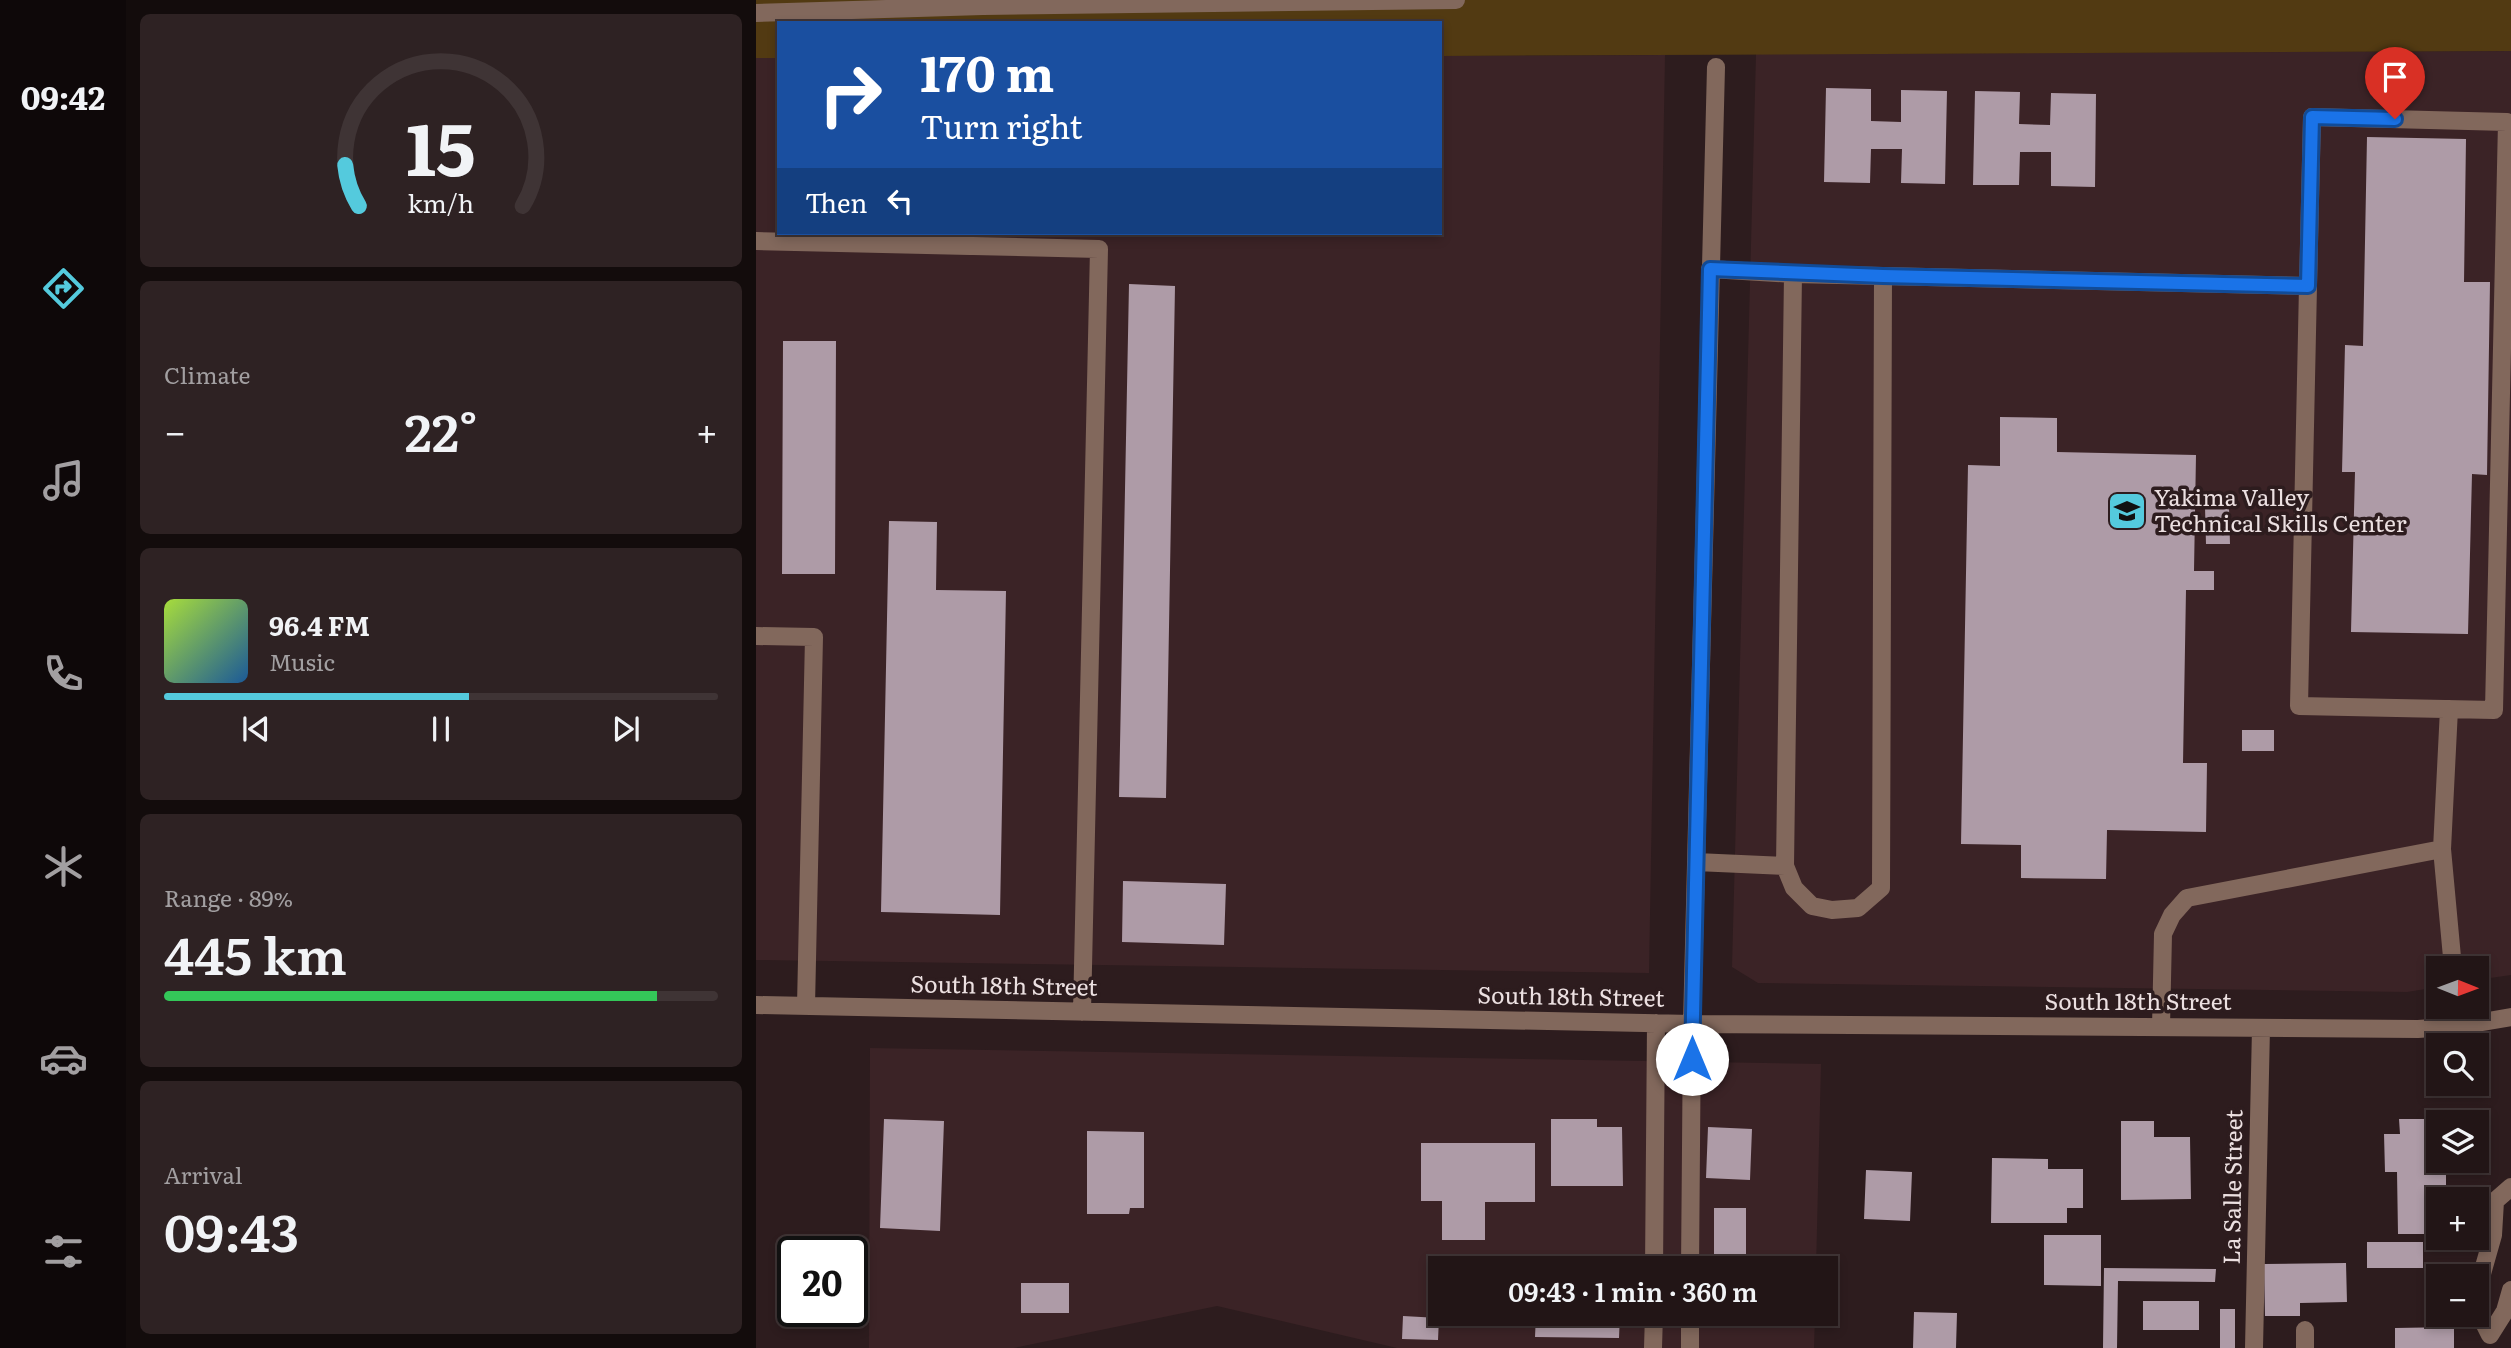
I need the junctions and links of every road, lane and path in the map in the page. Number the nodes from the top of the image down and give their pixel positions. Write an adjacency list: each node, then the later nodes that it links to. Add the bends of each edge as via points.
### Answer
1 (1456, 0): 2 (street)
2 (1261, 1): 3 (street)
3 (756, 13)
4 (1716, 66): 6 (street)
5 (756, 241): 18 (street, via 1099,249)
6 (1710, 269): 7 (street); 13 (street)
7 (1793, 274): 8 (street); 14 (street)
8 (1883, 276): 9 (street); 14 (street, via 1881,888 1858,908 1812,906 1794,888)
9 (2308, 286): 11 (street, via 2299,706); 11 (street, via 2312,117 2507,122 2494,710)
10 (756, 636): 17 (street, via 814,638)
11 (2449, 709): 12 (street)
12 (2442, 849): 15 (street); 24 (street, via 2187,898 2163,934)
13 (1696, 862): 14 (street); 22 (street)
14 (1785, 866)
15 (2452, 956)
16 (756, 1005): 17 (street, South 18th Street)
17 (806, 1006): 18 (street, South 18th Street)
18 (1082, 1012): 21 (street, South 18th Street)
19 (2511, 1017): 23 (street, South 18th Street)
20 (2458, 1019): 23 (street)
21 (1656, 1023): 22 (street, South 18th Street); 27 (street)
22 (1692, 1024): 24 (street, South 18th Street); 28 (street)
23 (2459, 1026): 25 (street, South 18th Street)
24 (2161, 1027): 25 (street, South 18th Street)
25 (2261, 1028): 36 (street, La Salle Street)
26 (2511, 1186): 29 (street, via 2495,1201)
27 (1654, 1256)
28 (1690, 1256)
29 (2485, 1264)
30 (2511, 1290): 33 (street)
31 (1654, 1326): 34 (street)
32 (1690, 1326): 35 (street)
33 (2490, 1341)
34 (1654, 1348)
35 (1690, 1348)
36 (2254, 1348)

